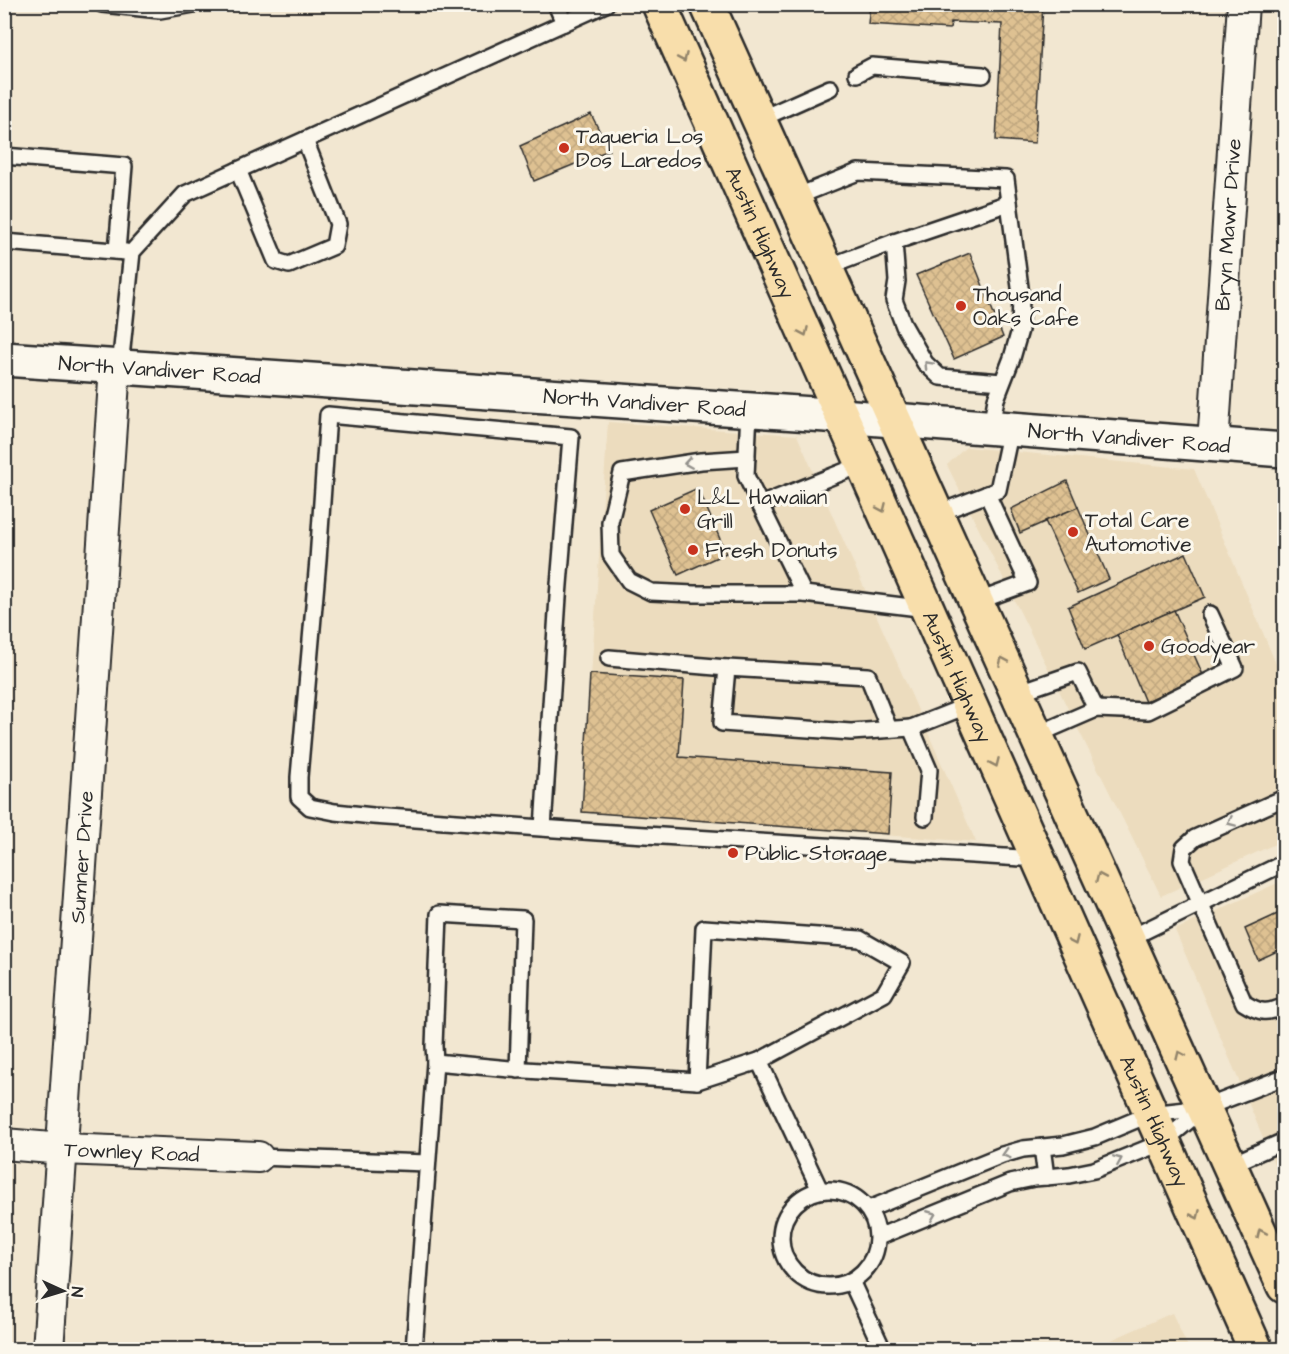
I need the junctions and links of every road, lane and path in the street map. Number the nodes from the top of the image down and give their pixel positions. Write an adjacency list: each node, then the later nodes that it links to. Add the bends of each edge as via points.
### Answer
1 (102, 4): 2 (lane, via 160,10)
2 (194, 4)
3 (556, 4): 8 (lane)
4 (606, 4): 8 (lane)
5 (659, 4): 26 (main road, Austin Highway, one-way to 26)
6 (706, 4): 12 (main road)
7 (1244, 4): 29 (street, Bryn Mawr Drive)
8 (564, 23): 13 (lane)
9 (857, 74): 10 (lane, via 872,66)
10 (982, 75)
11 (830, 88): 12 (lane)
12 (758, 120): 16 (main road)
13 (305, 140): 15 (lane); 15 (lane, via 338,224 334,246 289,265 276,261)
14 (4, 156): 20 (lane, via 124,166)
15 (238, 170): 20 (lane, via 185,194)
16 (793, 198): 17 (lane, via 858,172 1006,179); 21 (main road)
17 (1009, 203): 19 (lane); 24 (lane, via 1021,295 1020,330)
18 (4, 242): 20 (lane)
19 (894, 242): 21 (lane); 24 (lane, one-way to 19, via 940,377 925,363 894,300)
20 (124, 252): 23 (lane)
21 (825, 268): 27 (main road)
22 (4, 358): 23 (street, North Vandiver Road)
23 (118, 367): 25 (street, North Vandiver Road); 66 (street, Sumner Drive)
24 (1002, 382): 28 (lane, via 996,399)
25 (749, 410): 26 (street, North Vandiver Road); 31 (lane)
26 (841, 416): 27 (street, North Vandiver Road); 32 (main road, Austin Highway)
27 (893, 420): 28 (street, North Vandiver Road); 35 (main road)
28 (1001, 428): 29 (street, North Vandiver Road); 33 (lane, via 998,490)
29 (1213, 444): 30 (street, North Vandiver Road)
30 (1284, 450)
31 (747, 458): 34 (lane, via 746,476); 36 (lane, one-way to 36, via 622,473 610,522 611,555 629,581 651,592)
32 (863, 464): 34 (lane); 38 (main road, Austin Highway, one-way to 38)
33 (987, 494): 35 (lane); 37 (lane, via 1028,583)
34 (760, 505): 36 (lane)
35 (936, 514): 37 (main road)
36 (804, 594): 38 (lane)
37 (976, 603): 42 (main road, one-way to 37)
38 (927, 609): 43 (main road, Austin Highway)
39 (1210, 614): 44 (lane, via 1235,668 1148,711)
40 (609, 658): 41 (lane)
41 (727, 668): 46 (lane, via 868,676); 46 (lane, via 722,723 851,732)
42 (1017, 693): 44 (lane, via 1078,672); 47 (main road)
43 (969, 705): 45 (lane); 51 (main road, Austin Highway, one-way to 51)
44 (1096, 709): 47 (lane)
45 (911, 728): 46 (lane); 49 (lane, via 929,770)
46 (889, 729)
47 (1036, 735): 54 (main road, one-way to 47)
48 (1284, 798): 53 (lane, one-way to 53, via 1195,838 1184,848 1182,861)
49 (925, 817)
50 (543, 828): 50 (lane, via 335,812 310,807 299,797 328,414 571,436); 51 (lane)
51 (1038, 859): 62 (main road, Austin Highway, one-way to 62)
52 (1284, 863): 53 (lane)
53 (1201, 903): 54 (lane); 55 (lane, via 1244,1003 1257,1011)
54 (1128, 939): 61 (main road, one-way to 54)
55 (1284, 1006)
56 (759, 1061): 60 (lane); 60 (lane, via 884,994 902,963 860,939 705,928); 71 (lane)
57 (435, 1062): 58 (lane); 58 (lane, via 439,915 523,919); 68 (lane)
58 (518, 1070): 60 (lane)
59 (1284, 1077): 61 (lane)
60 (697, 1081)
61 (1204, 1108): 62 (lane); 62 (lane); 69 (main road)
62 (1157, 1128): 65 (lane); 70 (lane, one-way to 62, via 1094,1170); 79 (main road, Austin Highway, one-way to 79)
63 (1284, 1141): 69 (lane)
64 (4, 1144): 66 (street, Townley Road)
65 (1042, 1147): 70 (lane); 72 (lane, one-way to 72, via 1002,1155)
66 (63, 1149): 67 (street, Townley Road); 76 (street, Sumner Drive)
67 (258, 1157): 68 (lane)
68 (427, 1163): 77 (lane)
69 (1230, 1165): 75 (main road, one-way to 69)
70 (1046, 1177): 73 (lane, one-way to 70, via 1010,1183)
71 (820, 1190): 72 (lane, via 838,1190 855,1196); 74 (lane, via 803,1197 790,1209 781,1244 787,1262 815,1284 833,1286)
72 (869, 1209): 73 (lane)
73 (878, 1237): 74 (lane, via 875,1255)
74 (851, 1281): 78 (lane)
75 (1284, 1284)
76 (48, 1350)
77 (414, 1350)
78 (883, 1350)
79 (1256, 1350)

